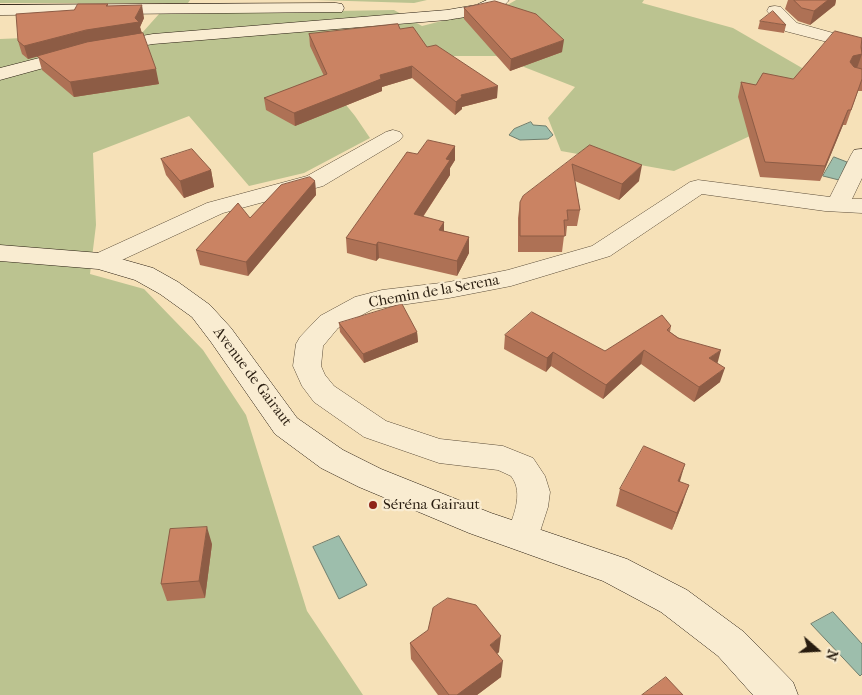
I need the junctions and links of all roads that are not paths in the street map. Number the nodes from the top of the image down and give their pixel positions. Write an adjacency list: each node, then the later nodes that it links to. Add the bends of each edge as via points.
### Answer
1 (501, 0): 6 (street, via 480,9 447,15 132,42)
2 (441, 1): 3 (street, via 420,6 286,9)
3 (0, 10)
4 (775, 11): 5 (street, via 790,27)
5 (862, 46)
6 (0, 74)
7 (393, 136): 11 (street, via 315,181 216,208)
8 (862, 155): 9 (street)
9 (850, 206): 12 (street, Chemin de la Serena, via 698,187 601,251 511,278 382,298 329,322 310,344 306,366 324,394 376,429 412,443 439,451 504,458 522,467 534,492)
10 (0, 253): 11 (street, Avenue de Gairaut)
11 (100, 261): 12 (street, Avenue de Gairaut, via 144,274 201,311 286,426 332,459 370,478)
12 (523, 537): 13 (street, Avenue de Gairaut, via 614,570 674,601 731,644)
13 (779, 695)

